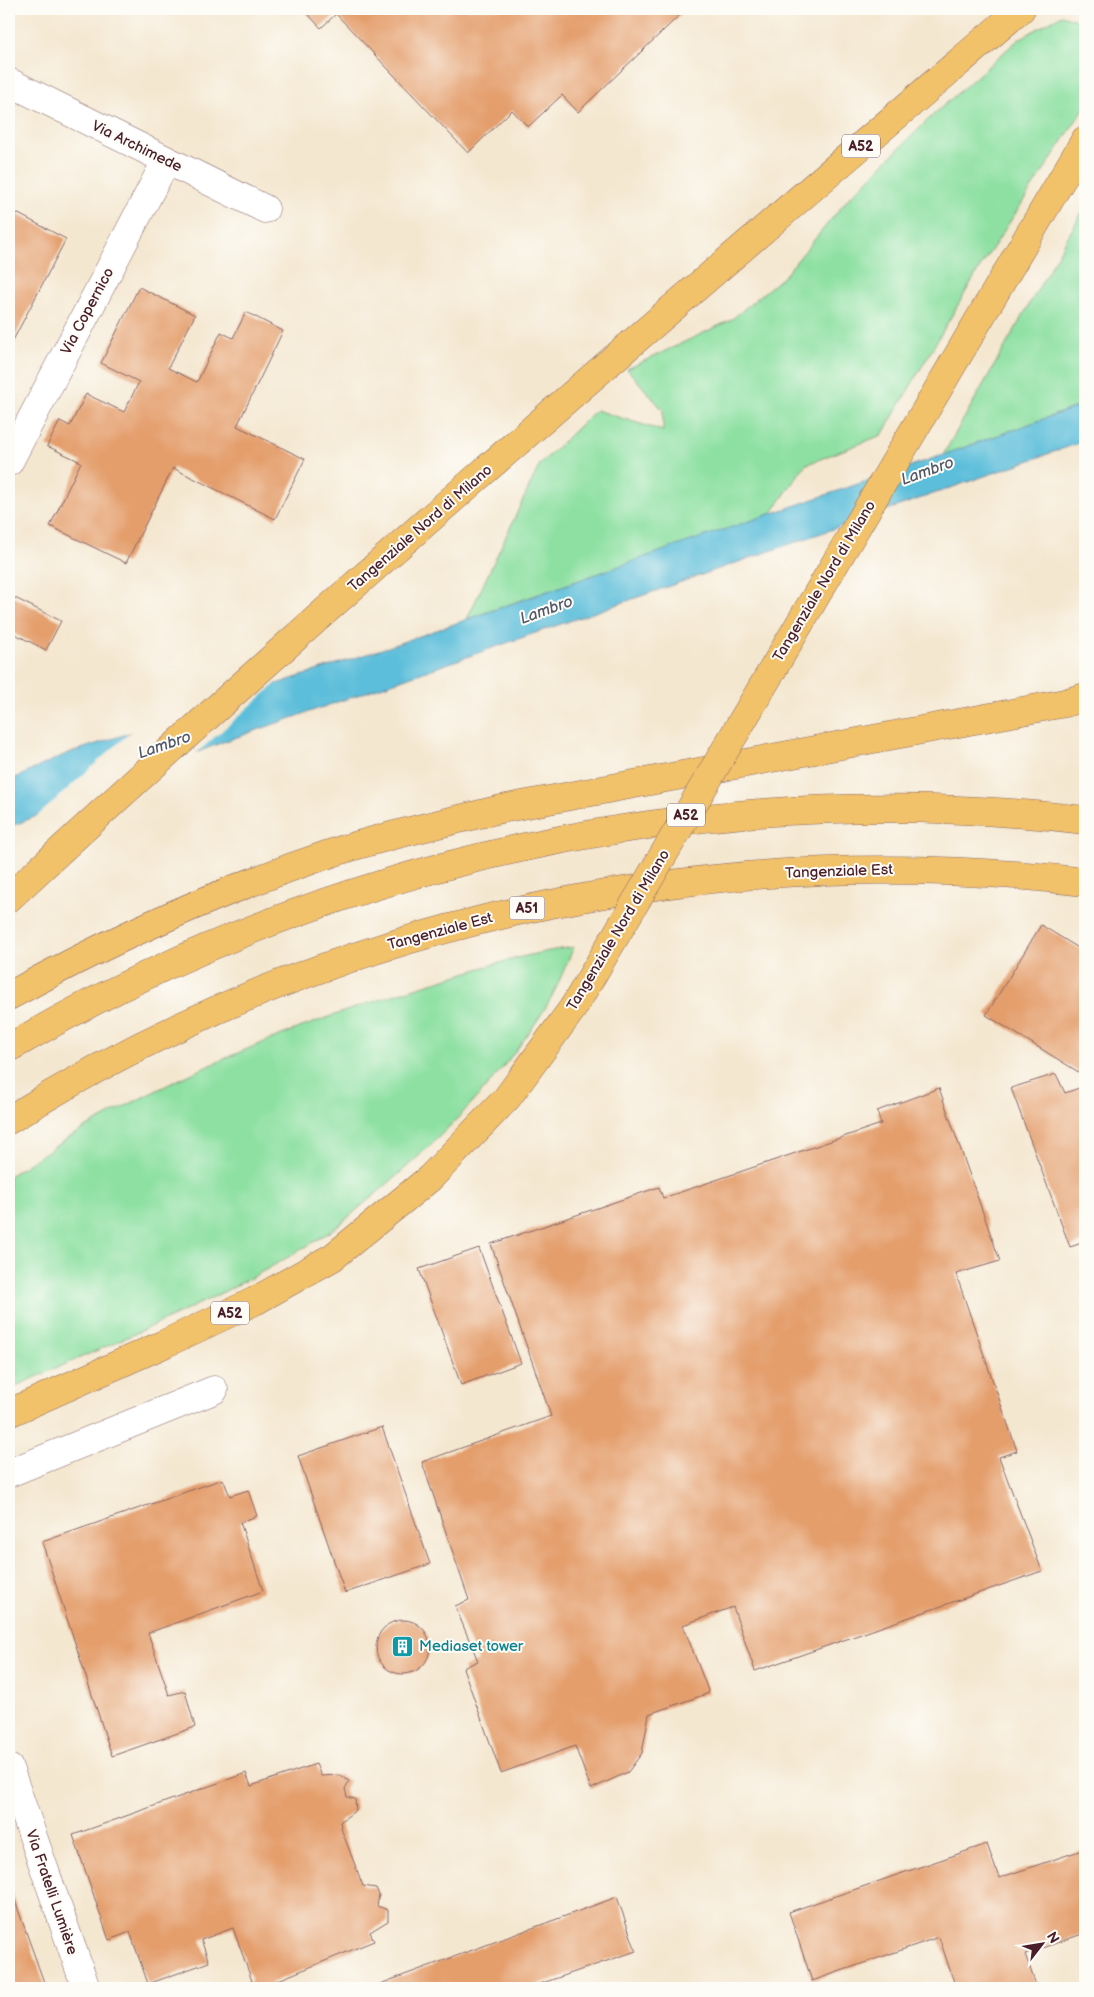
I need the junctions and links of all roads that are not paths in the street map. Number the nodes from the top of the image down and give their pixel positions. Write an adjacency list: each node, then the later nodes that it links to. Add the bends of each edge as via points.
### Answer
1 (1021, 9): 10 (highway, Tangenziale Nord di Milano / A52, via 344,594)
2 (9, 82): 4 (lane, Via Archimede)
3 (1085, 140): 15 (highway, Tangenziale Nord di Milano / A52, bridge, via 573,1008 507,1098 437,1172 333,1257 181,1336)
4 (166, 160): 5 (lane, Via Archimede); 6 (lane, Via Copernico)
5 (264, 209)
6 (9, 462)
7 (1085, 697): 11 (highway, via 501,809 410,831 333,853 192,905)
8 (1085, 820): 12 (highway, via 927,809 789,811 651,824 514,849 380,884 249,930 123,986)
9 (1085, 882): 13 (highway, Tangenziale Est / A51, via 953,871 810,871 659,885 527,908 398,942 272,986 149,1041)
10 (9, 898)
11 (9, 996)
12 (9, 1048)
13 (9, 1120)
14 (214, 1390): 16 (lane)
15 (9, 1412)
16 (9, 1473)
17 (9, 1768): 18 (lane, Via Fratelli Lumière)
18 (86, 1988)

